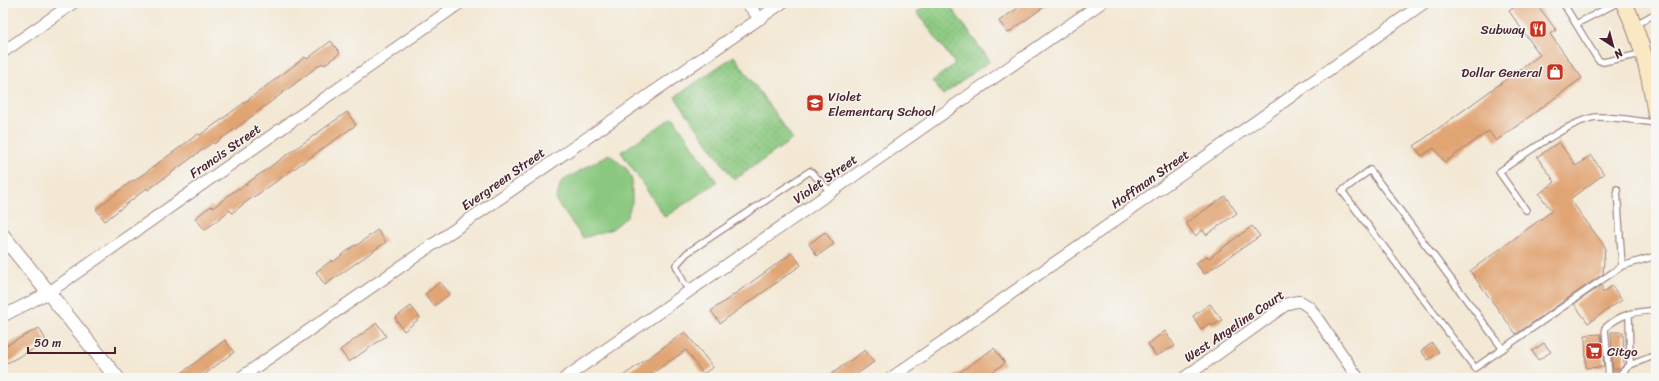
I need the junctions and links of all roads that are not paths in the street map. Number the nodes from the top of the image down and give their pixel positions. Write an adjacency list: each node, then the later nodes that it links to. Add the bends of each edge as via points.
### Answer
1 (74, 3): 14 (street)
2 (460, 3): 25 (street, Francis Street)
3 (747, 3): 11 (street)
4 (782, 3): 11 (street, Evergreen Street)
5 (1101, 3): 19 (street, Violet Street)
6 (1424, 3): 35 (street, Hoffman Street)
7 (1563, 3): 12 (lane)
8 (1616, 3): 12 (lane)
9 (1624, 3): 13 (main road)
10 (1656, 13): 13 (lane)
11 (760, 19): 33 (street, Evergreen Street)
12 (1576, 24): 15 (lane, via 1598,60 1603,62)
13 (1635, 25): 15 (main road)
14 (3, 52)
15 (1644, 53): 16 (main road)
16 (1656, 116)
17 (1656, 123): 20 (lane, via 1596,117 1575,123 1511,163 1499,172)
18 (1617, 190): 23 (lane)
19 (830, 192): 24 (street, Violet Street); 24 (lane, via 810,171 687,253 676,265)
20 (1526, 210)
21 (3, 236): 25 (street)
22 (1656, 256): 23 (lane)
23 (1622, 266): 29 (lane)
24 (689, 290): 34 (street, Violet Street)
25 (48, 293): 28 (street, Francis Street); 32 (street)
26 (1656, 310): 27 (lane)
27 (1629, 314): 31 (lane); 38 (lane, via 1614,320 1605,328)
28 (3, 316)
29 (1503, 349): 29 (lane, via 1475,368 1342,191 1370,170)
30 (1656, 356): 31 (lane)
31 (1630, 365): 39 (lane)
32 (117, 378)
33 (240, 378)
34 (565, 378)
35 (891, 378)
36 (1184, 378): 37 (street, West Angeline Court, via 1287,304 1296,301 1301,301 1310,308)
37 (1358, 378)
38 (1609, 378)
39 (1616, 378)

